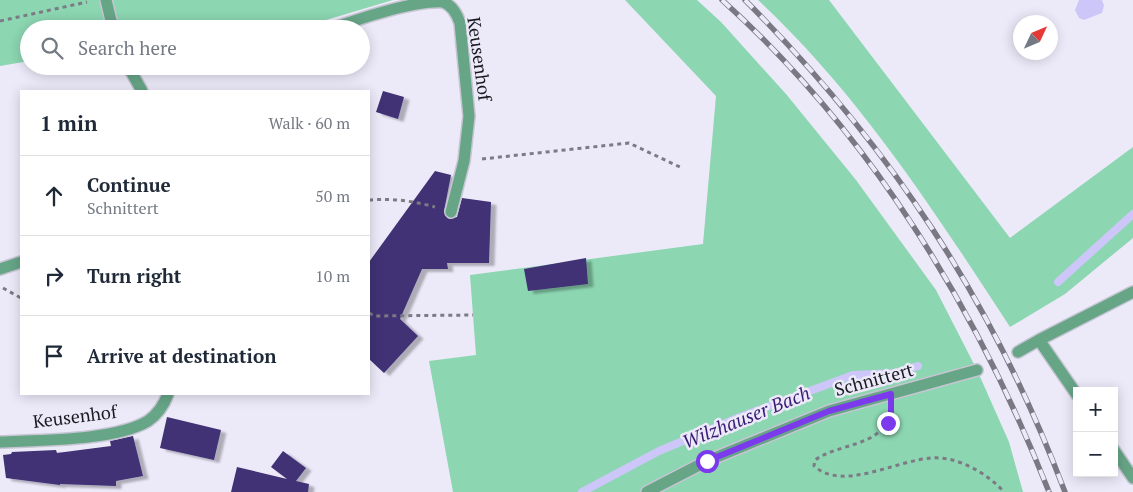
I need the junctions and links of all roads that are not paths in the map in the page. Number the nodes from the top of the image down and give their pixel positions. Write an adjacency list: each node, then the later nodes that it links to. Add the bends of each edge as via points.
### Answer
1 (106, 0): 2 (lane)
2 (111, 20)
3 (357, 20): 6 (lane, Keusenhof, via 403,4 430,1 442,2 452,8 460,22 469,116 464,161)
4 (133, 75): 5 (lane)
5 (141, 90)
6 (451, 212)
7 (20, 262): 8 (lane)
8 (0, 269)
9 (1133, 292): 10 (lane)
10 (1039, 340): 11 (lane); 13 (lane)
11 (1018, 352)
12 (977, 370): 18 (lane, Schnittert, via 820,414 707,461)
13 (1073, 389)
14 (168, 395): 15 (lane, Keusenhof, via 157,413 133,427 93,436)
15 (0, 442)
16 (1118, 456): 17 (lane)
17 (1133, 478)
18 (647, 492)

